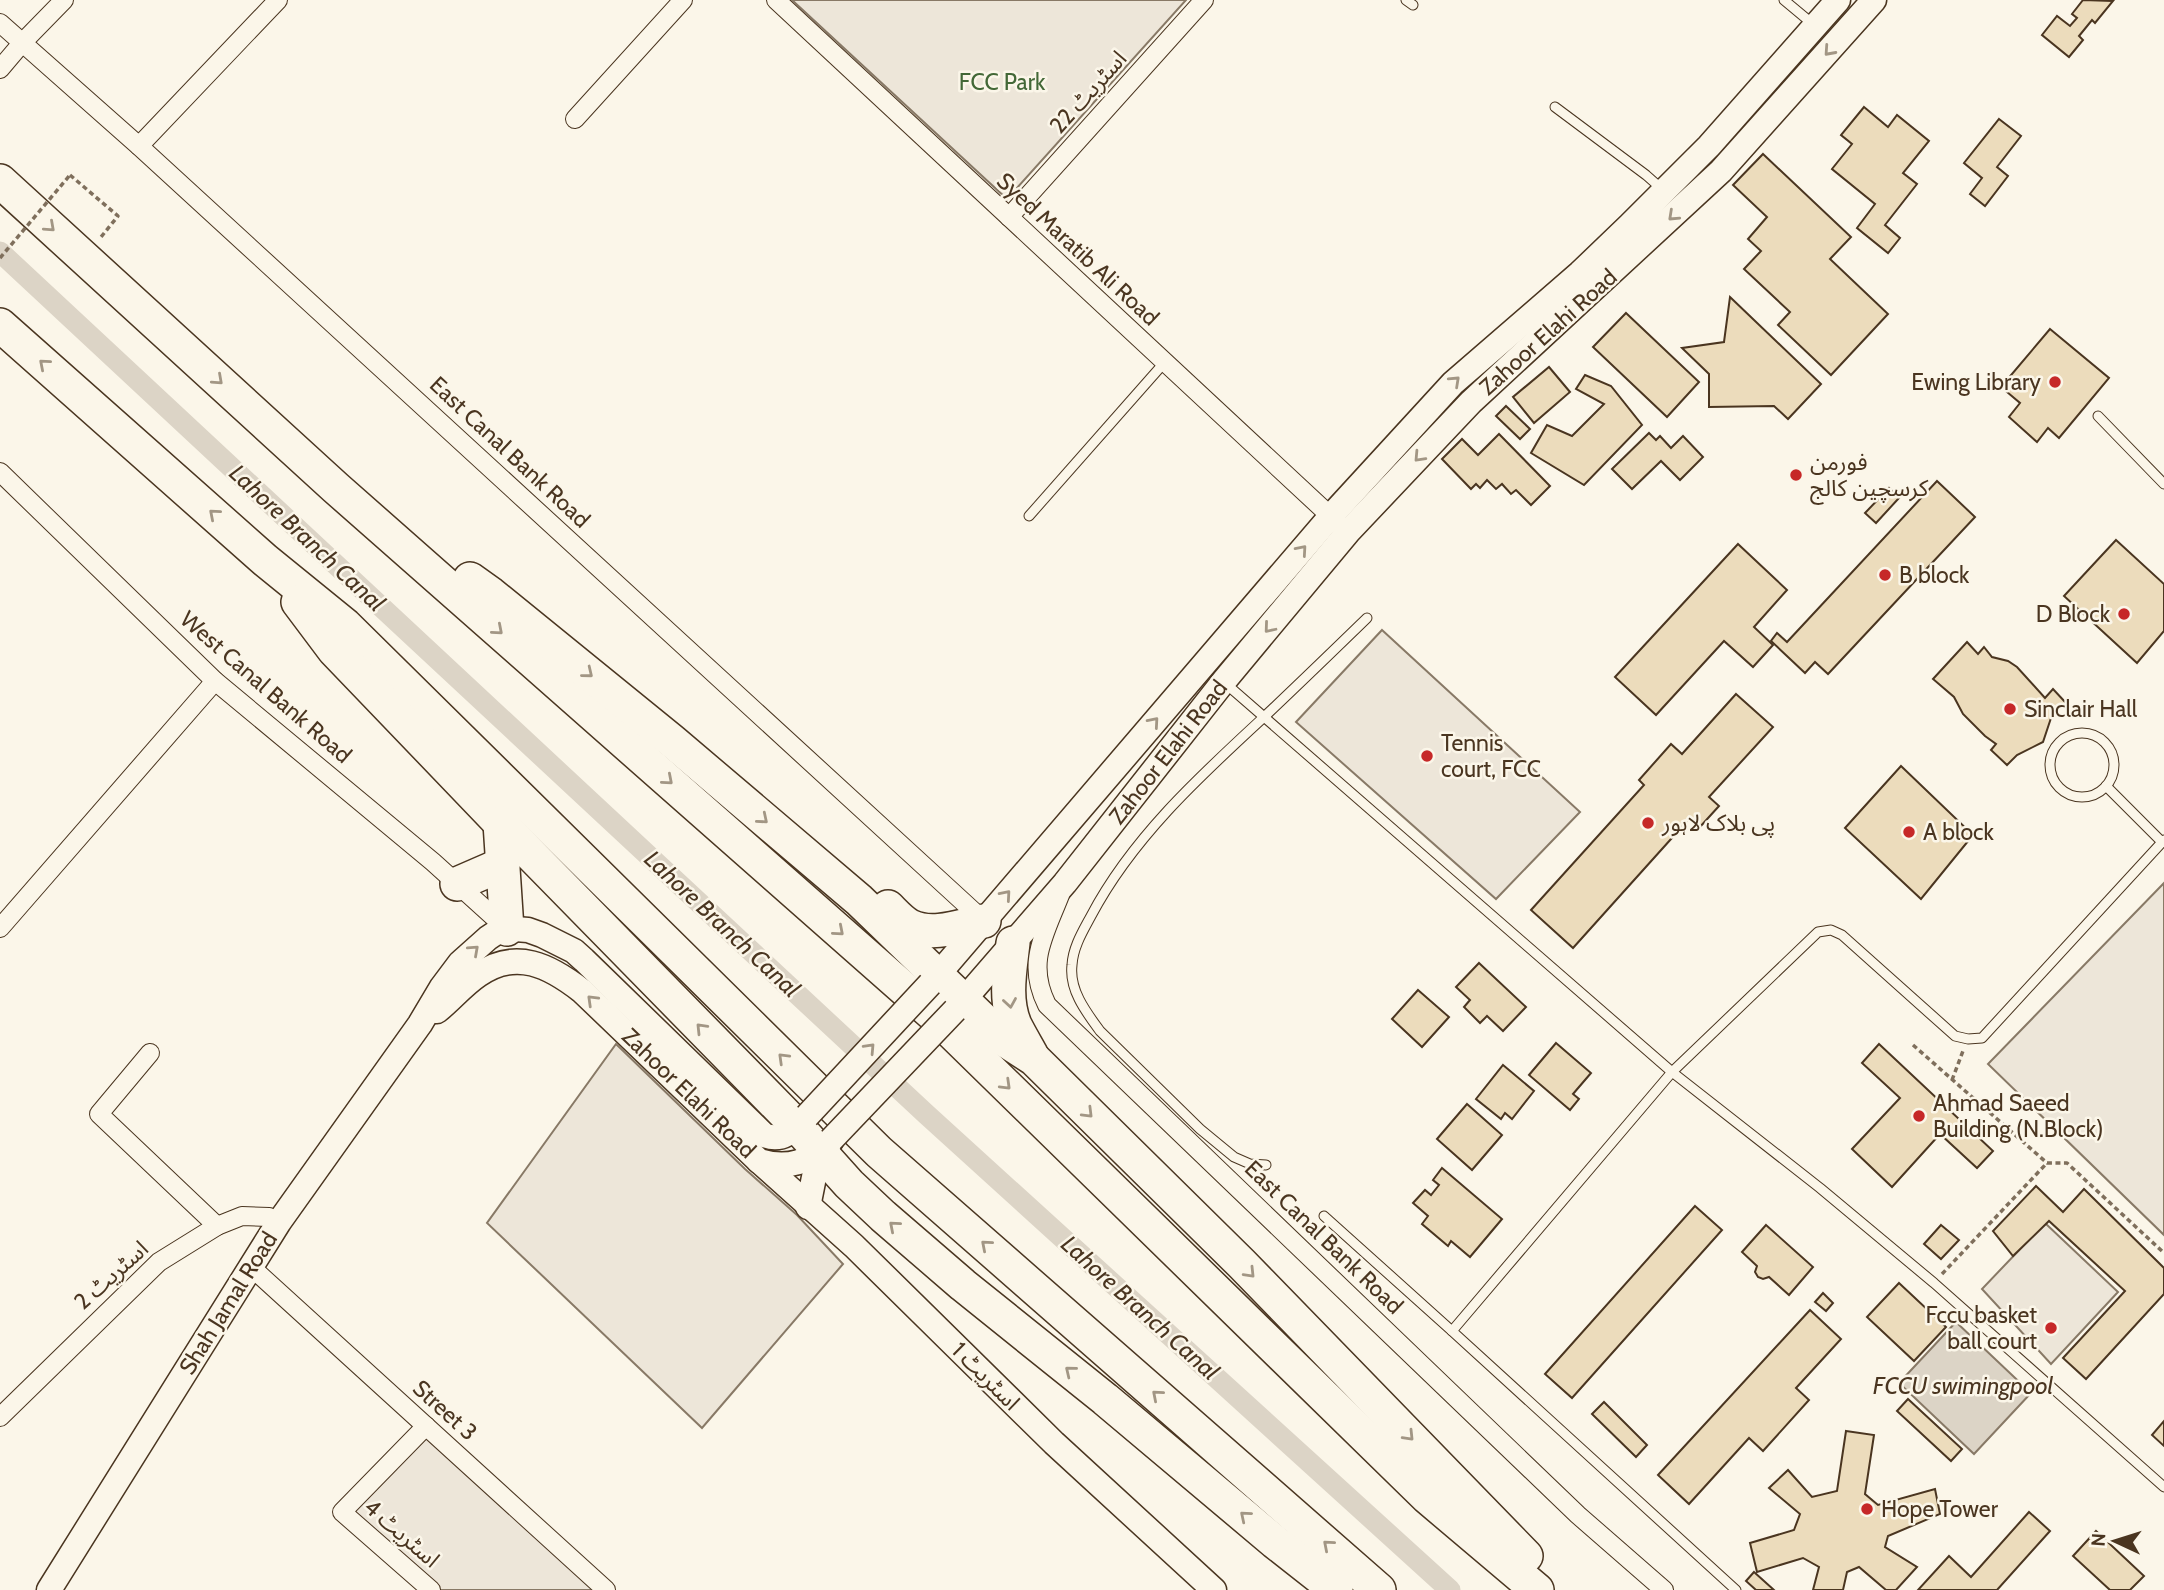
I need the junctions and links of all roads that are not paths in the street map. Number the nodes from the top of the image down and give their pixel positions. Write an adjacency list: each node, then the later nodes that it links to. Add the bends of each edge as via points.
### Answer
1 (64, 0): 11 (street)
2 (278, 0): 15 (street)
3 (683, 0): 14 (street)
4 (776, 0): 18 (street, Syed Maratib Ali Road)
5 (1204, 0): 18 (street, اسٹریٹ 22)
6 (1784, 0): 10 (lane)
7 (1838, 0): 10 (main road, Zahoor Elahi Road)
8 (1874, 0): 26 (main road, Zahoor Elahi Road, one-way to 26, via 1721,171)
9 (0, 23): 11 (street, East Canal Bank Road)
10 (1815, 26): 17 (main road, Zahoor Elahi Road)
11 (22, 43): 12 (street); 15 (street, East Canal Bank Road)
12 (0, 69)
13 (1555, 107): 17 (lane)
14 (575, 118)
15 (139, 146): 39 (street, East Canal Bank Road)
16 (0, 181): 24 (highway, one-way to 24)
17 (1664, 191): 26 (main road, Zahoor Elahi Road, one-way to 17, via 1453,383 1580,273)
18 (1009, 217): 20 (street, Syed Maratib Ali Road)
19 (0, 325): 27 (highway, one-way to 19)
20 (1164, 363): 25 (lane); 26 (street, Syed Maratib Ali Road)
21 (2098, 416): 23 (lane)
22 (0, 472): 29 (street, West Canal Bank Road)
23 (2164, 484)
24 (336, 488): 38 (highway, one-way to 38, via 491,594); 68 (highway, one-way to 68, via 936,1016 1427,1496)
25 (1028, 516)
26 (1339, 524): 30 (main road, Zahoor Elahi Road, one-way to 30); 39 (main road, Zahoor Elahi Road, one-way to 26)
27 (265, 560): 33 (highway, via 334,650); 67 (highway, one-way to 27, via 879,1152 345,625)
28 (1367, 618): 31 (lane)
29 (215, 681): 37 (street, West Canal Bank Road); 40 (street)
30 (1224, 681): 31 (lane); 36 (main road, Zahoor Elahi Road)
31 (1264, 716): 48 (lane); 52 (lane, via 1203,773 1128,857 1083,930 1071,966 1076,994 1100,1031 1234,1157)
32 (2106, 786): 32 (lane, via 2089,797 2060,790 2049,762 2051,752 2074,733 2103,740 2113,758 2112,778); 34 (lane)
33 (500, 823): 35 (highway); 49 (highway, one-way to 33)
34 (2163, 841): 48 (lane, via 1982,1038 1955,1036 1831,930 1818,932)
35 (503, 864): 37 (highway); 41 (highway)
36 (1065, 883): 42 (main road, Zahoor Elahi Road); 70 (street, East Canal Bank Road, via 1037,958 1038,983 1047,1005 1568,1505)
37 (457, 884): 41 (street, West Canal Bank Road)
38 (859, 900): 39 (highway, via 883,903 907,925 921,930 934,932); 43 (highway)
39 (984, 921): 43 (main road, Zahoor Elahi Road)
40 (1, 925)
41 (507, 929): 45 (main road, one-way to 41, via 460,963 488,938); 49 (main road, via 528,930 574,951 764,1135 781,1138)
42 (1013, 943): 44 (main road, Zahoor Elahi Road); 47 (highway, one-way to 47, via 1011,1010)
43 (933, 980): 44 (highway); 49 (main road, Zahoor Elahi Road, one-way to 43, bridge)
44 (959, 1005): 47 (highway); 50 (main road, Zahoor Elahi Road, bridge)
45 (420, 1024): 51 (main road, Zahoor Elahi Road, one-way to 45, via 582,991 549,968 521,962 491,967); 55 (main road, Shah Jamal Road)
46 (150, 1053): 56 (street, via 99,1114)
47 (1034, 1059): 69 (highway, one-way to 69, via 1242,1264)
48 (1672, 1072): 58 (lane); 61 (lane, via 1934,1283)
49 (802, 1121): 50 (highway)
50 (825, 1146): 51 (main road, Zahoor Elahi Road, via 804,1162 785,1166); 53 (main road); 66 (highway, one-way to 50, via 874,1208 849,1184)
51 (759, 1161): 53 (main road, اسٹریٹ 1)
52 (1266, 1165)
53 (808, 1207): 65 (main road, اسٹریٹ 1)
54 (1324, 1216): 58 (lane)
55 (279, 1222): 56 (street, اسٹریٹ 2, via 256,1215); 57 (main road, Shah Jamal Road)
56 (217, 1226): 59 (street, اسٹریٹ 2, via 159,1262)
57 (250, 1266): 60 (street, Street 3); 62 (main road, Shah Jamal Road)
58 (1452, 1331): 71 (lane)
59 (0, 1417)
60 (426, 1426): 63 (street, اسٹریٹ 4, via 342,1512); 64 (street, Street 3)
61 (2164, 1487)
62 (49, 1590)
63 (431, 1590)
64 (606, 1590)
65 (1214, 1590)
66 (1336, 1590)
67 (1380, 1590)
68 (1537, 1590)
69 (1560, 1590)
70 (1664, 1590)
71 (1736, 1590)

